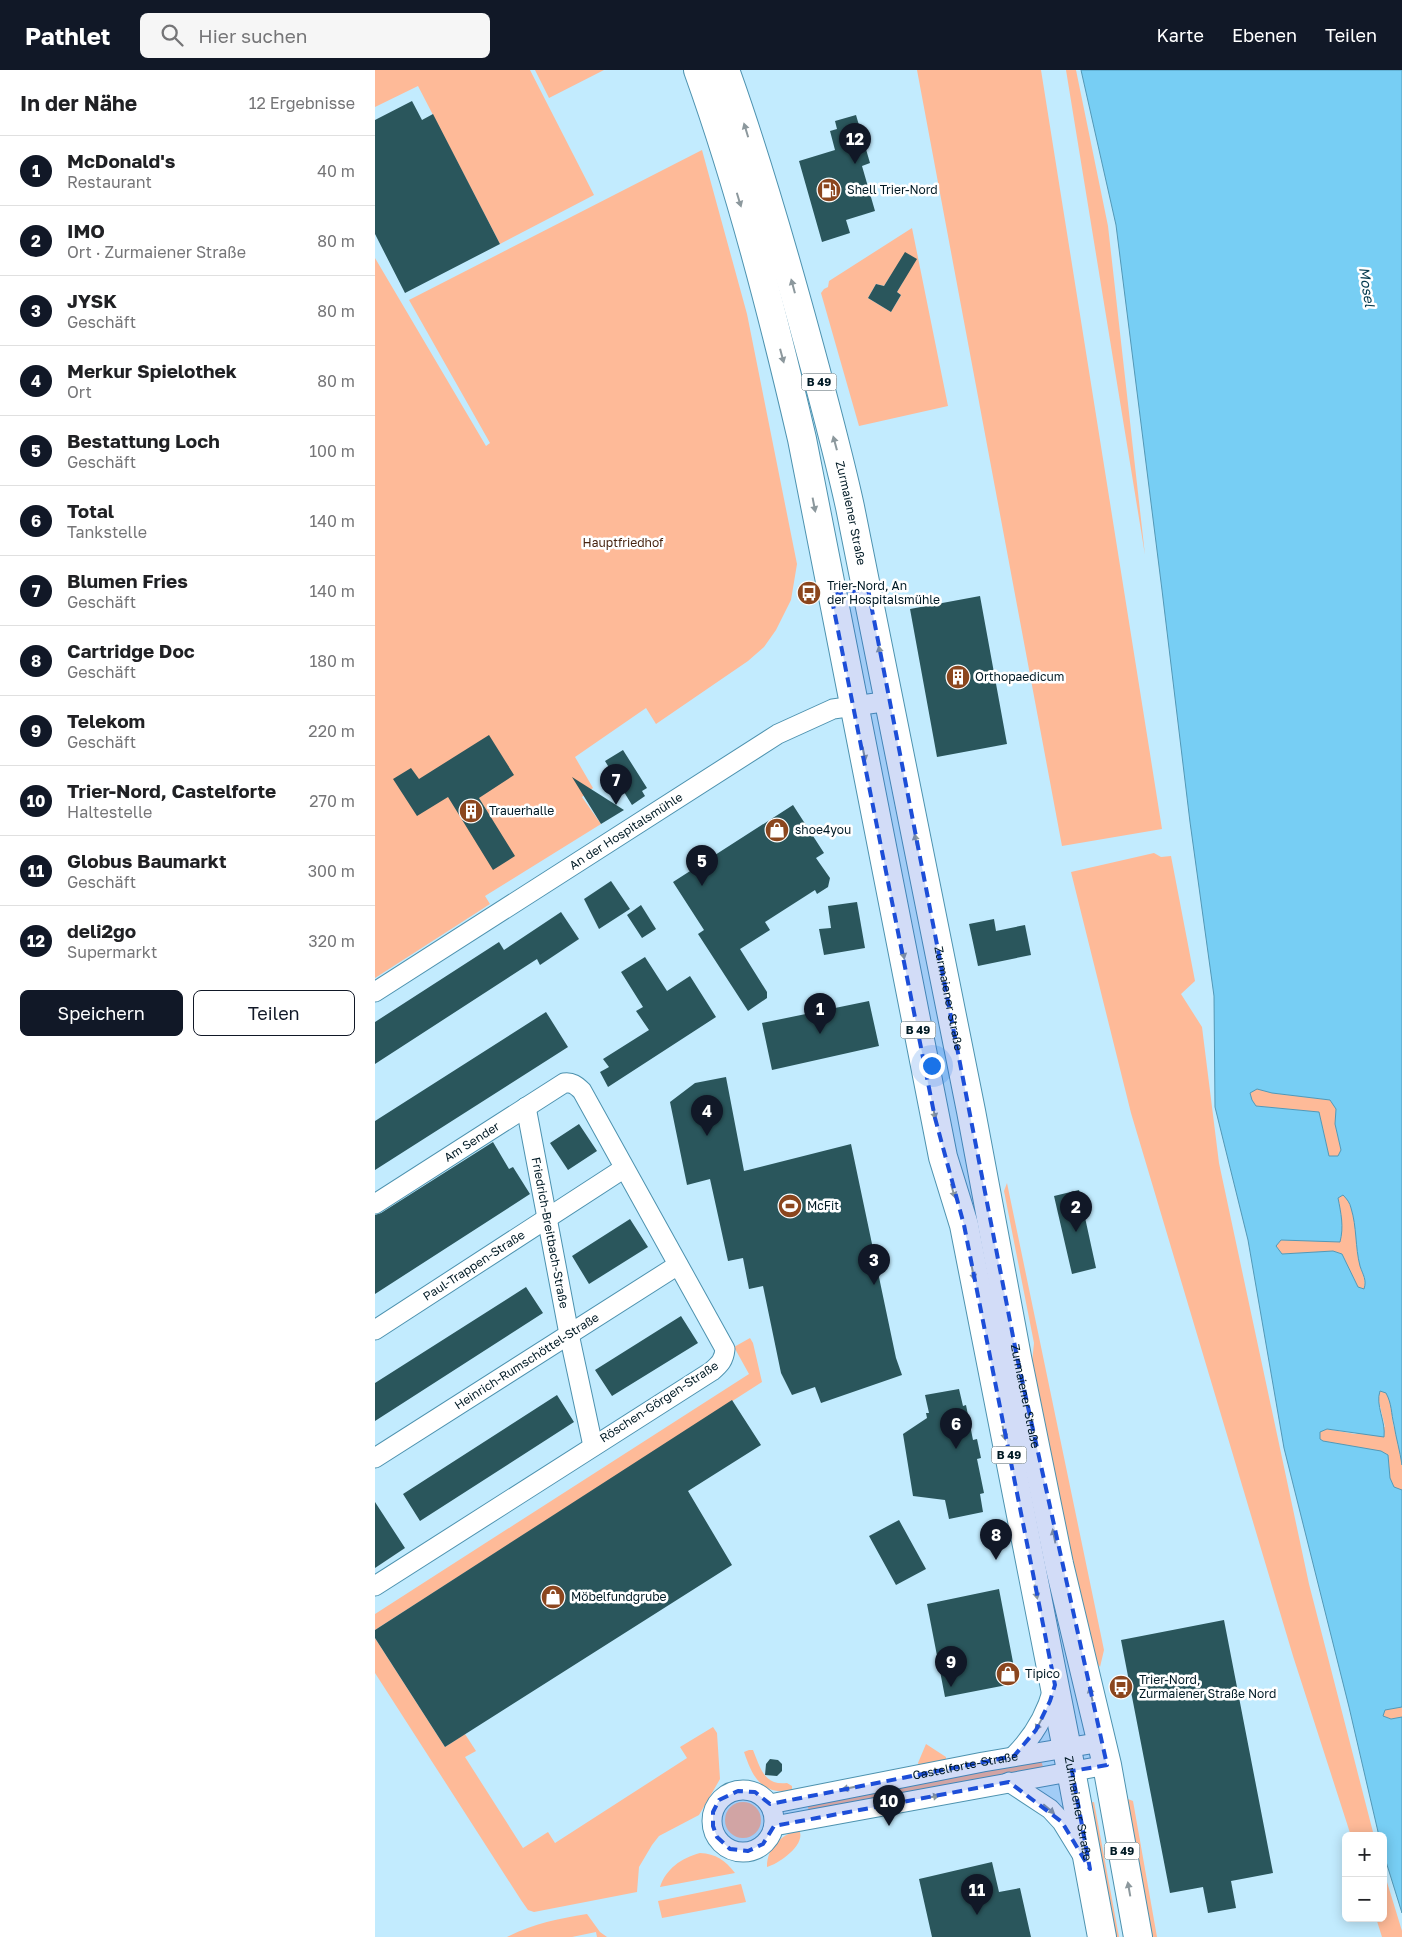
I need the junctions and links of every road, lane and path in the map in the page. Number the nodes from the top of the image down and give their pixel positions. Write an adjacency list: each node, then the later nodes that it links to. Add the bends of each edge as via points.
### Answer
1 (698, 70): 4 (main road, Zurmaiener Straße / B 49, one-way to 4, via 741,206 783,361 802,439)
2 (725, 70): 3 (main road, Zurmaiener Straße / B 49, one-way to 2, via 839,457 789,272)
3 (867, 589): 4 (main road); 5 (main road, Zurmaiener Straße / B 49, one-way to 3)
4 (831, 595): 6 (main road, Zurmaiener Straße / B 49)
5 (889, 701): 6 (street, An der Hospitalsmühle); 20 (main road, Zurmaiener Straße / B 49, one-way to 5, via 1059,1564)
6 (854, 706): 7 (street, An der Hospitalsmühle, via 833,709 778,734); 19 (main road, Zurmaiener Straße / B 49, one-way to 19, via 943,1156 964,1225)
7 (375, 992)
8 (570, 1082): 9 (street, Am Sender); 10 (street, Röschen-Görgen-Straße, via 581,1091)
9 (526, 1107): 11 (street, Am Sender); 12 (street, Friedrich-Breitbach-Straße)
10 (623, 1169): 12 (street, Paul-Trappen-Straße); 13 (street, Röschen-Görgen-Straße)
11 (375, 1204)
12 (548, 1219): 14 (street, Paul-Trappen-Straße); 15 (street, Friedrich-Breitbach-Straße)
13 (678, 1265): 15 (street, Heinrich-Rumschöttel-Straße); 16 (street, Röschen-Görgen-Straße, via 723,1342 725,1349 721,1364)
14 (375, 1330)
15 (569, 1334): 16 (street, Friedrich-Breitbach-Straße); 17 (street, Heinrich-Rumschöttel-Straße)
16 (593, 1446): 18 (street, Röschen-Görgen-Straße)
17 (375, 1458)
18 (375, 1586)
19 (1055, 1685): 21 (street, one-way to 21, via 1036,1730); 22 (main road, Zurmaiener Straße / B 49)
20 (1104, 1753): 22 (street, Castelforte-Straße); 28 (main road, Zurmaiener Straße / B 49, one-way to 20)
21 (1014, 1756): 22 (street, Castelforte-Straße); 24 (street, Castelforte-Straße, one-way to 24)
22 (1070, 1760): 23 (street, Castelforte-Straße); 26 (main road, Zurmaiener Straße / B 49)
23 (1009, 1782): 25 (street, Castelforte-Straße, one-way to 23); 26 (street, Castelforte-Straße, one-way to 26, via 1050,1809 1062,1822)
24 (770, 1804): 25 (street); 25 (street, via 755,1792 730,1793 719,1800 713,1812 713,1826 721,1842 739,1852 763,1844)
25 (774, 1826)
26 (1090, 1869): 27 (main road, Zurmaiener Straße / B 49)
27 (1102, 1937)
28 (1138, 1937)

